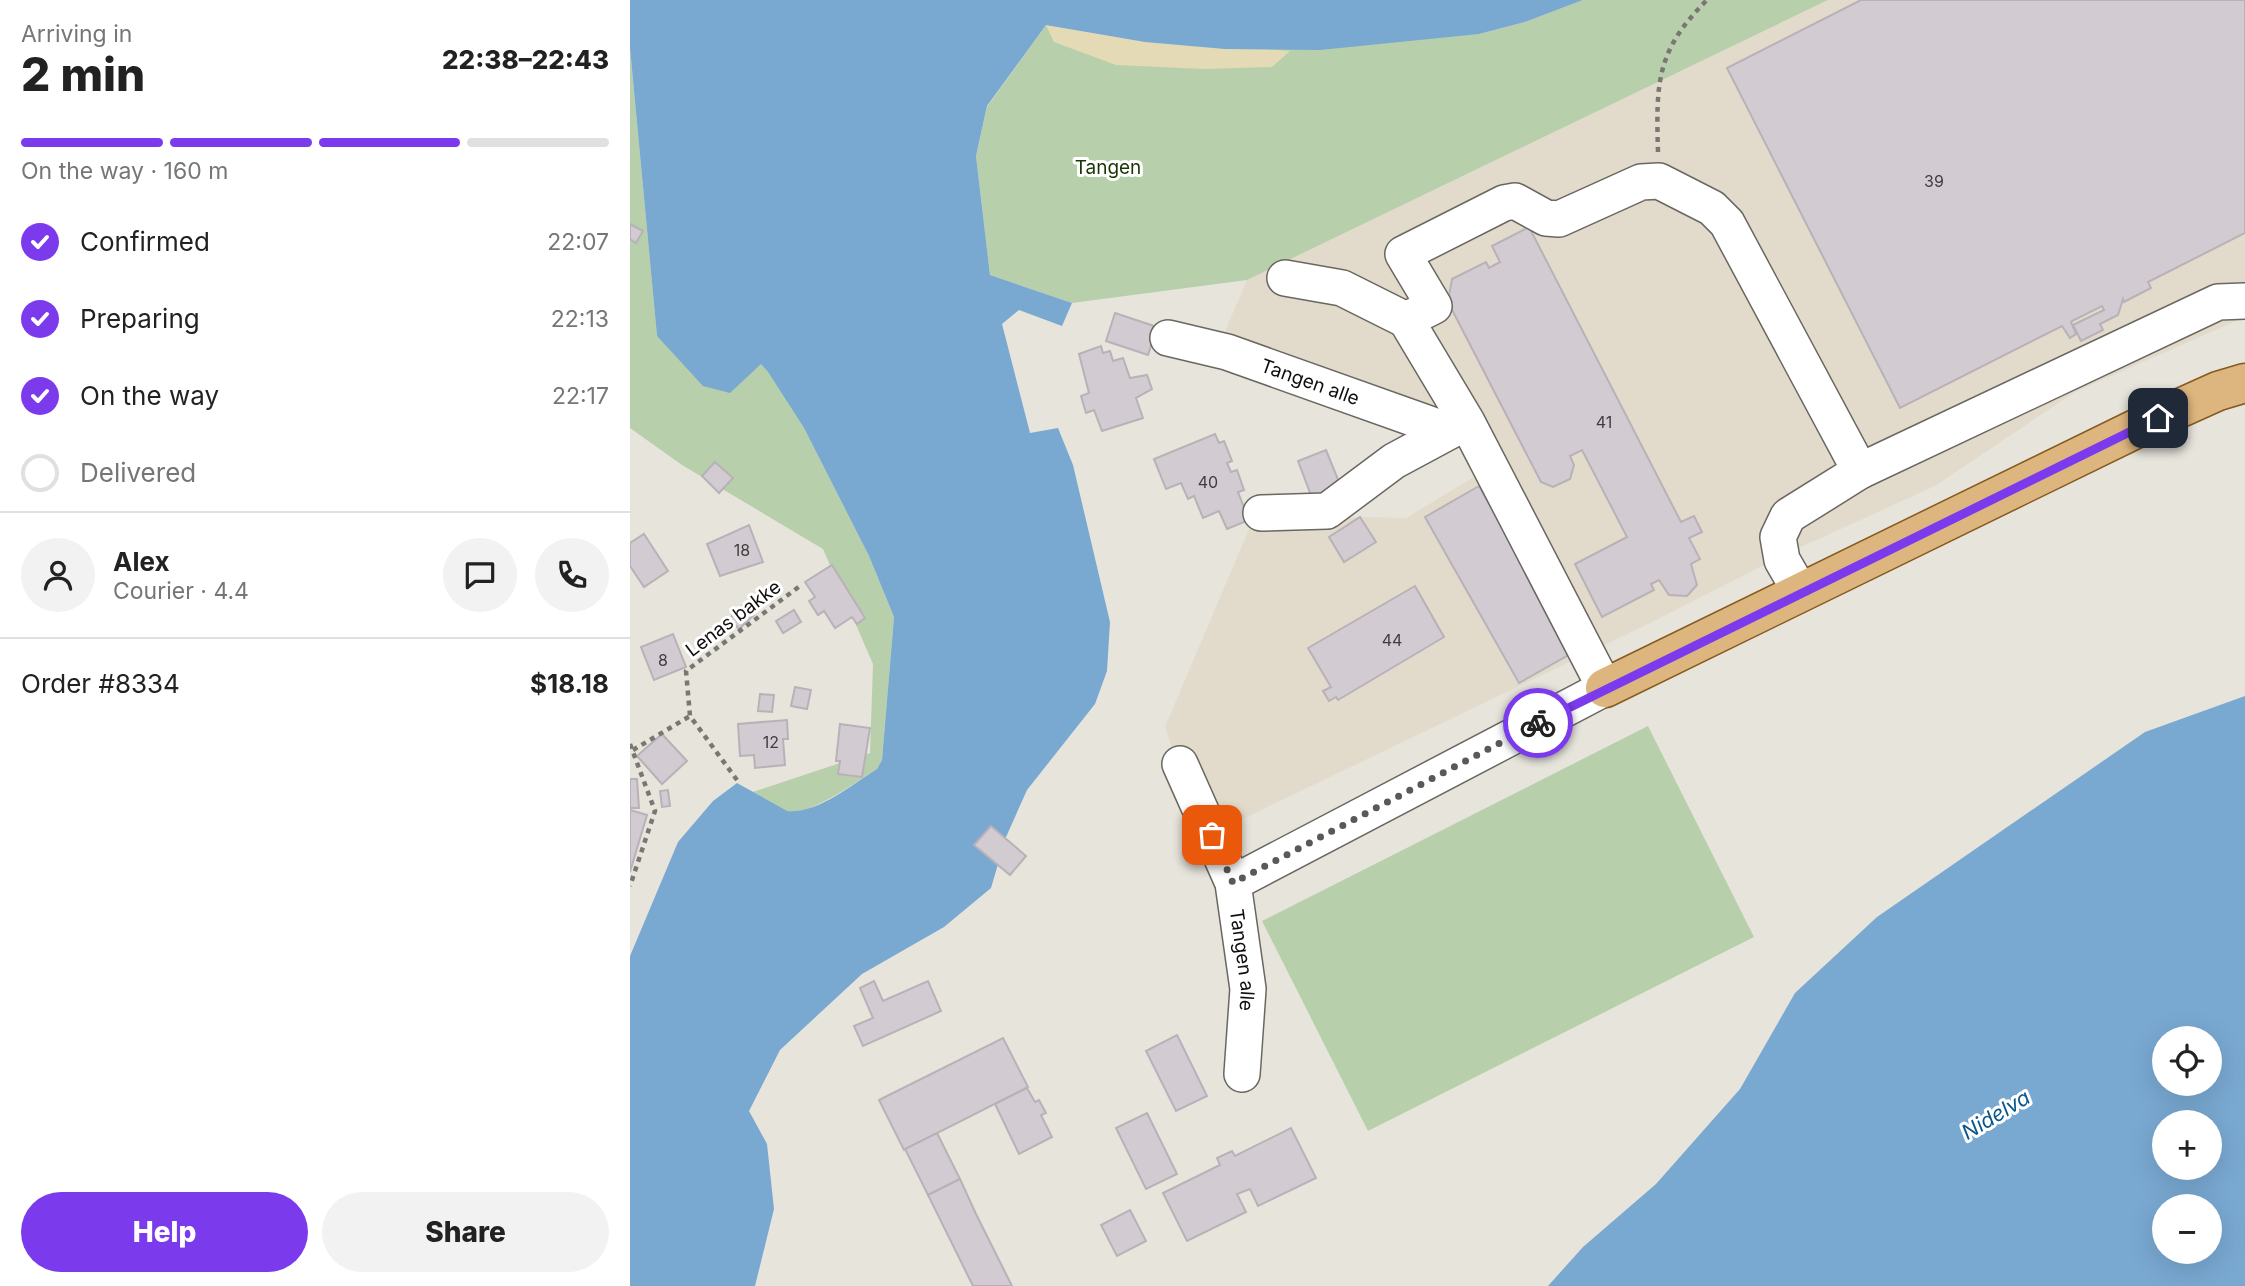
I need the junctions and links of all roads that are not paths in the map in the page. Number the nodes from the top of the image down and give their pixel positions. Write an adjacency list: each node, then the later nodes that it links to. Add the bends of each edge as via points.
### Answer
1 (1285, 278): 3 (street, via 1342,288)
2 (2245, 301): 7 (street, via 2218,302)
3 (1406, 320): 6 (street); 7 (street, via 1434,306 1403,254 1504,203 1515,201 1546,218 1559,219 1641,182 1659,181 1712,208 1727,223)
4 (1168, 338): 6 (street, Tangen alle, via 1227,352)
5 (2245, 383): 9 (main road, Tangen alle, via 2158,418)
6 (1458, 426): 8 (street, via 1394,461 1328,511); 10 (street)
7 (1860, 471): 9 (street, via 1788,516 1778,537 1782,560)
8 (1261, 513)
9 (1801, 593): 10 (main road, Tangen alle)
10 (1605, 688): 12 (street, Tangen alle)
11 (1180, 764): 12 (street)
12 (1233, 883): 13 (street, Tangen alle, via 1248,989)
13 (1242, 1074)

